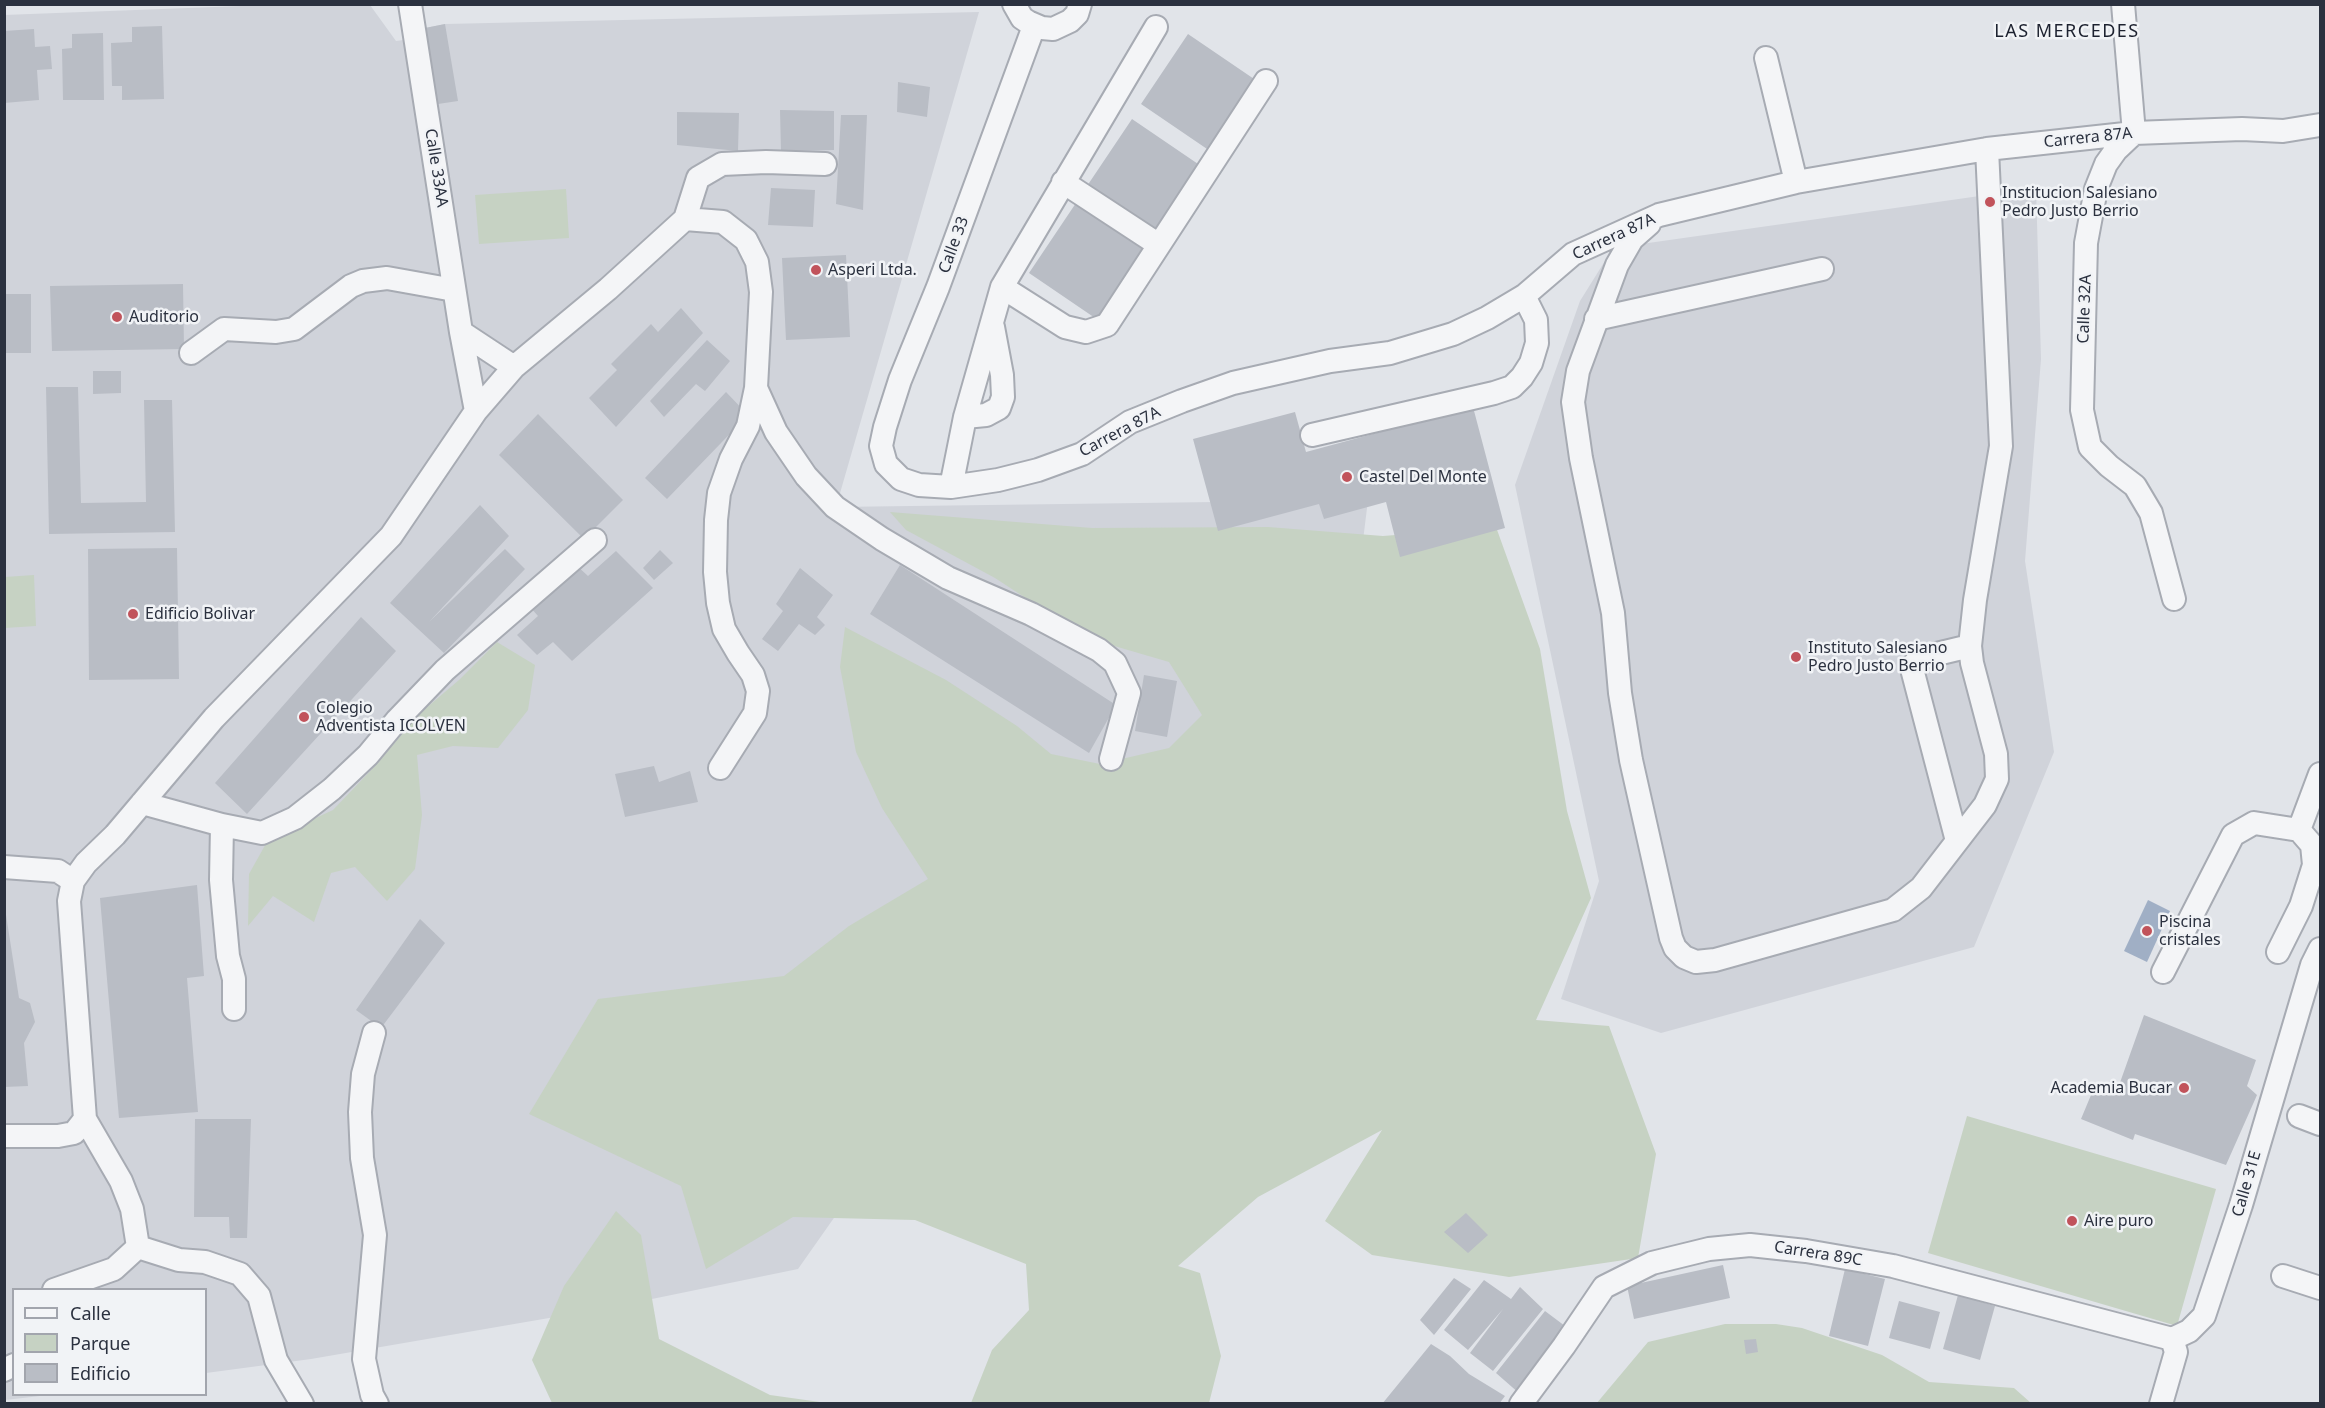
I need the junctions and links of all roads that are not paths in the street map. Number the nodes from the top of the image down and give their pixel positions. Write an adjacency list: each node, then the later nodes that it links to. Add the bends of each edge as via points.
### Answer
1 (410, 4): 20 (street, Calle 33AA)
2 (1014, 4): 5 (street)
3 (1080, 4): 5 (street, via 1077,14 1062,26)
4 (2123, 4): 10 (street)
5 (1034, 26): 31 (street, Calle 33, via 900,380 881,446)
6 (1156, 27): 14 (street)
7 (1766, 57): 13 (street)
8 (1266, 81): 17 (street)
9 (2320, 125): 10 (street, Carrera 87A, via 2283,130)
10 (2134, 133): 11 (street, Carrera 87A); 34 (street, Calle 32A, via 2106,164 2096,189 2086,243 2082,410 2090,447 2135,486 2151,513)
11 (1987, 149): 13 (street, Carrera 87A); 35 (street, via 2001,446)
12 (825, 164): 16 (street, via 722,164 698,178)
13 (1796, 182): 15 (street, Carrera 87A)
14 (1063, 183): 17 (street); 19 (street)
15 (1659, 215): 21 (street, Carrera 87A, via 1573,254); 22 (street, via 1632,239 1617,265)
16 (684, 219): 26 (street); 27 (street, via 723,222 746,240 757,262 761,292)
17 (1160, 246): 19 (street, via 1107,325 1086,332 1065,327)
18 (1822, 269): 22 (street)
19 (1002, 287): 23 (street)
20 (454, 290): 24 (street, Calle 33AA); 25 (street, via 387,278 363,281 294,329 224,329)
21 (1524, 296): 30 (street, via 1536,320 1537,343 1531,363 1512,387); 32 (street, Carrera 87A, via 1454,334 1390,353 1330,360 1233,383 1130,422 1082,454 998,480)
22 (1596, 319): 42 (street, via 1578,371 1573,402 1613,613 1631,760 1675,948 1696,962 1715,960 1893,910 1921,888)
23 (992, 322): 28 (street); 28 (street, via 1003,397 999,408 986,415)
24 (461, 332): 26 (street); 29 (street, Calle 33AA)
25 (191, 353)
26 (514, 367): 29 (street)
27 (756, 388): 36 (street, via 776,432 806,476 836,507 948,578 1031,614 1099,650 1115,663 1129,693); 37 (street, via 748,426 719,492 715,572 724,629 753,675 758,691 755,713)
28 (968, 406): 32 (street)
29 (476, 411): 39 (street, via 391,536 214,718)
30 (1312, 435)
31 (886, 464): 32 (street, Carrera 87A, via 901,479 919,485)
32 (951, 487)
33 (595, 540): 40 (street, via 445,670 368,755 295,818 262,833)
34 (2174, 599)
35 (1970, 646): 42 (street, via 1996,754 1997,779 1985,805); 42 (street, via 1920,658 1912,669)
36 (1111, 759)
37 (720, 768)
38 (2320, 774): 41 (street)
39 (142, 803): 40 (street); 44 (street)
40 (222, 825): 48 (street, via 221,880 234,979)
41 (2299, 830): 45 (street, via 2312,845 2314,865 2301,906); 47 (street, via 2254,823 2233,835)
42 (1957, 841)
43 (4, 867): 44 (street, via 58,871)
44 (73, 881): 51 (street, via 69,900)
45 (2278, 952)
46 (2318, 960): 58 (street, Calle 31E, via 2204,1316 2189,1331)
47 (2163, 972)
48 (234, 1009)
49 (374, 1033): 60 (street, via 363,1074 360,1113 362,1158 375,1235 364,1359)
50 (2299, 1116): 52 (street)
51 (86, 1119): 53 (street, via 74,1133); 54 (street, via 121,1181 132,1209)
52 (2320, 1124)
53 (4, 1136)
54 (138, 1247): 56 (street, via 114,1269); 59 (street, via 240,1274 260,1296 276,1360)
55 (2283, 1276): 57 (street)
56 (60, 1288)
57 (2320, 1288)
58 (2172, 1339): 61 (street, Carrera 89C, via 1893,1266 1750,1245 1652,1263 1604,1287); 62 (street, via 2176,1352)
59 (302, 1404)
60 (377, 1404)
61 (1521, 1404)
62 (2162, 1404)

